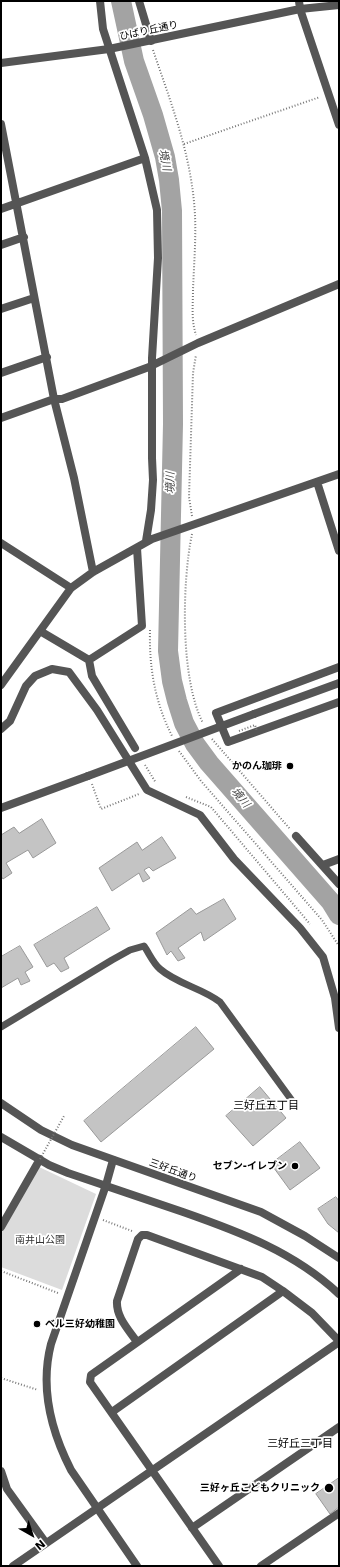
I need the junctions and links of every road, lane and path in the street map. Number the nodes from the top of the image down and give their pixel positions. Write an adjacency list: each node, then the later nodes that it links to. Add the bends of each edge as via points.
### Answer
1 (100, 1): 6 (street, via 103,29)
2 (139, 1): 5 (street)
3 (300, 5): 4 (street, ひばり丘通り); 5 (street, ひばり丘通り); 8 (street)
4 (339, 5)
5 (150, 41): 6 (street, ひばり丘通り); 11 (path)
6 (109, 49): 7 (street, ひばり丘通り); 12 (street)
7 (1, 63)
8 (328, 94): 10 (street); 11 (path)
9 (1, 124): 13 (street)
10 (339, 125)
11 (184, 144): 20 (path, via 194,203 193,313)
12 (145, 158): 13 (street); 22 (street, via 157,210 158,258)
13 (17, 204): 14 (street); 15 (street)
14 (1, 209)
15 (24, 237): 16 (street); 18 (street)
16 (1, 244)
17 (339, 284): 20 (street)
18 (34, 298): 19 (street); 21 (street)
19 (1, 309)
20 (198, 343): 22 (street); 28 (path, via 193,373)
21 (47, 357): 23 (street); 24 (street)
22 (152, 365): 24 (street, via 62,399); 29 (street, via 154,480)
23 (1, 374)
24 (54, 399): 25 (street); 33 (street, via 74,478)
25 (1, 418)
26 (339, 474): 27 (street)
27 (317, 482): 28 (street); 32 (street)
28 (190, 525): 29 (street); 42 (path, via 186,650 191,688)
29 (149, 540): 31 (street)
30 (1, 543): 34 (street)
31 (137, 548): 33 (street); 37 (street, via 142,626)
32 (339, 551)
33 (93, 572): 34 (street)
34 (71, 588): 36 (street)
35 (150, 627): 45 (path, via 154,690)
36 (40, 631): 37 (street); 40 (street)
37 (89, 660): 46 (street, via 92,676)
38 (339, 667): 41 (street, via 216,713 228,742)
39 (339, 683): 48 (street, bridge)
40 (1, 685)
41 (339, 702)
42 (204, 724)
43 (1, 729): 61 (street, via 10,721 26,686 35,676 52,669 69,672 97,710 147,790 200,815 234,859 300,928 323,957 335,998)
44 (210, 737): 54 (path)
45 (174, 741)
46 (135, 748)
47 (178, 748): 59 (path, via 200,781 322,920)
48 (88, 776): 52 (path, via 101,809); 53 (street)
49 (156, 783): 50 (path)
50 (161, 786)
51 (182, 795): 58 (path, via 211,807)
52 (122, 801)
53 (1, 808)
54 (296, 836): 56 (street)
55 (339, 859): 56 (street)
56 (322, 865): 57 (street)
57 (339, 884)
58 (314, 929)
59 (339, 946)
60 (1, 1027): 62 (lane, via 112,960 144,946 159,968 220,1002)
61 (339, 1028)
62 (293, 1102)
63 (1, 1103): 67 (street, 三好丘通り, via 40,1130)
64 (64, 1116): 66 (path, bridge)
65 (1, 1137): 66 (street)
66 (40, 1160): 69 (street); 75 (street, via 68,1173 264,1243 292,1258)
67 (113, 1160): 68 (street); 71 (street, 三好丘通り, via 261,1212)
68 (94, 1216): 70 (path); 76 (street)
69 (1, 1228)
70 (142, 1235): 72 (street); 77 (street, via 138,1239 117,1301 120,1318)
71 (339, 1258)
72 (241, 1269): 74 (street, via 262,1277); 77 (street)
73 (1, 1271): 76 (path)
74 (283, 1291): 78 (street, via 312,1313); 81 (street)
75 (339, 1294)
76 (69, 1297): 80 (street, via 48,1358)
77 (137, 1342): 81 (street, via 91,1375 90,1382)
78 (339, 1342): 83 (street)
79 (1, 1378): 80 (path)
80 (48, 1393): 85 (street, via 58,1443 71,1470)
81 (112, 1412): 83 (street)
82 (339, 1427): 87 (street)
83 (152, 1470): 85 (street); 87 (street)
84 (1, 1471): 88 (street, via 7,1489)
85 (97, 1509): 88 (street); 90 (street)
86 (339, 1513): 92 (street)
87 (192, 1528): 91 (street)
88 (46, 1543): 89 (street)
89 (13, 1566)
90 (137, 1566)
91 (219, 1566)
92 (261, 1566)

